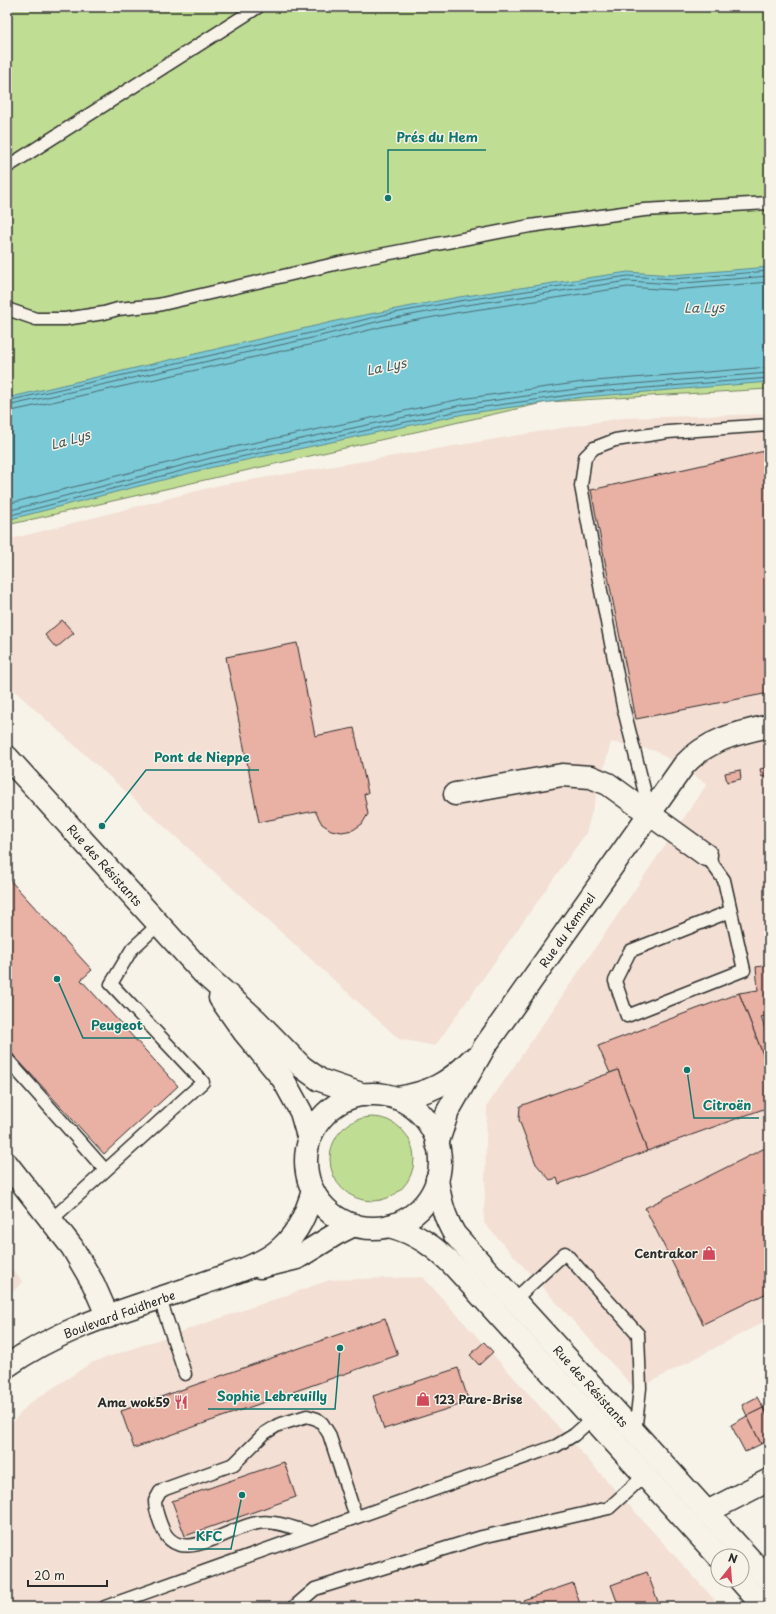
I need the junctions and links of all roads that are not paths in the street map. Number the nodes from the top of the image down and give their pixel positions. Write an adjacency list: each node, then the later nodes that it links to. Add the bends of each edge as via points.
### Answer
1 (258, 7): 2 (lane)
2 (7, 167)
3 (769, 203): 4 (lane, via 644,210 530,226 339,263 158,305 65,319 36,319)
4 (7, 309)
5 (769, 425): 9 (lane, via 668,432 615,440 594,448 585,457 581,486 623,706)
6 (769, 726): 9 (main road, Rue du Kemmel, via 732,735 704,748 684,765)
7 (7, 757): 12 (main road, Rue des Résistants)
8 (455, 794): 9 (main road, via 562,775 584,776 608,784)
9 (650, 813): 10 (main road); 14 (main road, Rue du Kemmel)
10 (706, 855): 11 (lane, via 724,880)
11 (731, 911): 11 (lane, via 744,970 627,1016 615,981 630,951)
12 (159, 924): 13 (main road, Rue des Résistants); 21 (lane, via 132,949 111,984 203,1082)
13 (204, 974): 16 (main road, Rue des Résistants, via 246,1010 310,1074 330,1085); 18 (main road, Rue des Résistants, via 244,1032 283,1079 301,1112)
14 (484, 1046): 17 (main road, Rue du Kemmel, via 465,1067 440,1086 420,1094); 19 (main road, Rue du Kemmel, via 448,1111)
15 (7, 1059): 21 (lane)
16 (364, 1095): 17 (main road, via 380,1094); 18 (main road, via 347,1099 333,1107 316,1125)
17 (397, 1098): 19 (main road, via 425,1118)
18 (309, 1140): 23 (main road, via 306,1166)
19 (437, 1144): 22 (main road, via 440,1161)
20 (7, 1164): 24 (main road)
21 (105, 1170): 24 (lane)
22 (437, 1178): 26 (main road, via 427,1200 417,1211); 29 (main road, Rue des Résistants, via 445,1218 455,1235)
23 (313, 1191): 25 (main road, via 330,1212); 27 (main road, Boulevard Faidherbe, via 301,1223 286,1243 274,1254)
24 (52, 1219): 30 (main road, via 83,1264)
25 (354, 1225): 26 (main road, via 375,1228); 27 (main road, Boulevard Faidherbe, via 297,1258)
26 (389, 1226): 33 (main road, Rue des Résistants, via 418,1236 447,1259)
27 (236, 1272): 28 (main road, Boulevard Faidherbe)
28 (160, 1299): 30 (main road, Boulevard Faidherbe); 32 (lane)
29 (514, 1300): 34 (main road, Rue des Résistants); 34 (lane, via 565,1253 588,1278 638,1334 640,1388)
30 (108, 1316): 31 (main road, Boulevard Faidherbe, via 47,1341)
31 (7, 1366)
32 (185, 1374)
33 (593, 1418): 35 (main road, Rue des Résistants); 38 (lane, via 574,1435 556,1446)
34 (635, 1434): 37 (main road, Rue des Résistants)
35 (645, 1475): 40 (main road, Rue des Résistants); 44 (lane, via 609,1508 482,1537 315,1589)
36 (769, 1480): 37 (main road)
37 (706, 1512): 41 (main road, Rue des Résistants)
38 (356, 1517): 39 (lane); 39 (lane, via 329,1434 322,1423 307,1416 274,1426 234,1464 160,1492 155,1501 164,1533 178,1545 192,1546 257,1523 286,1525)
39 (311, 1533): 43 (lane)
40 (711, 1548)
41 (769, 1580)
42 (747, 1588): 45 (main road)
43 (105, 1607)
44 (294, 1607)
45 (764, 1607)

